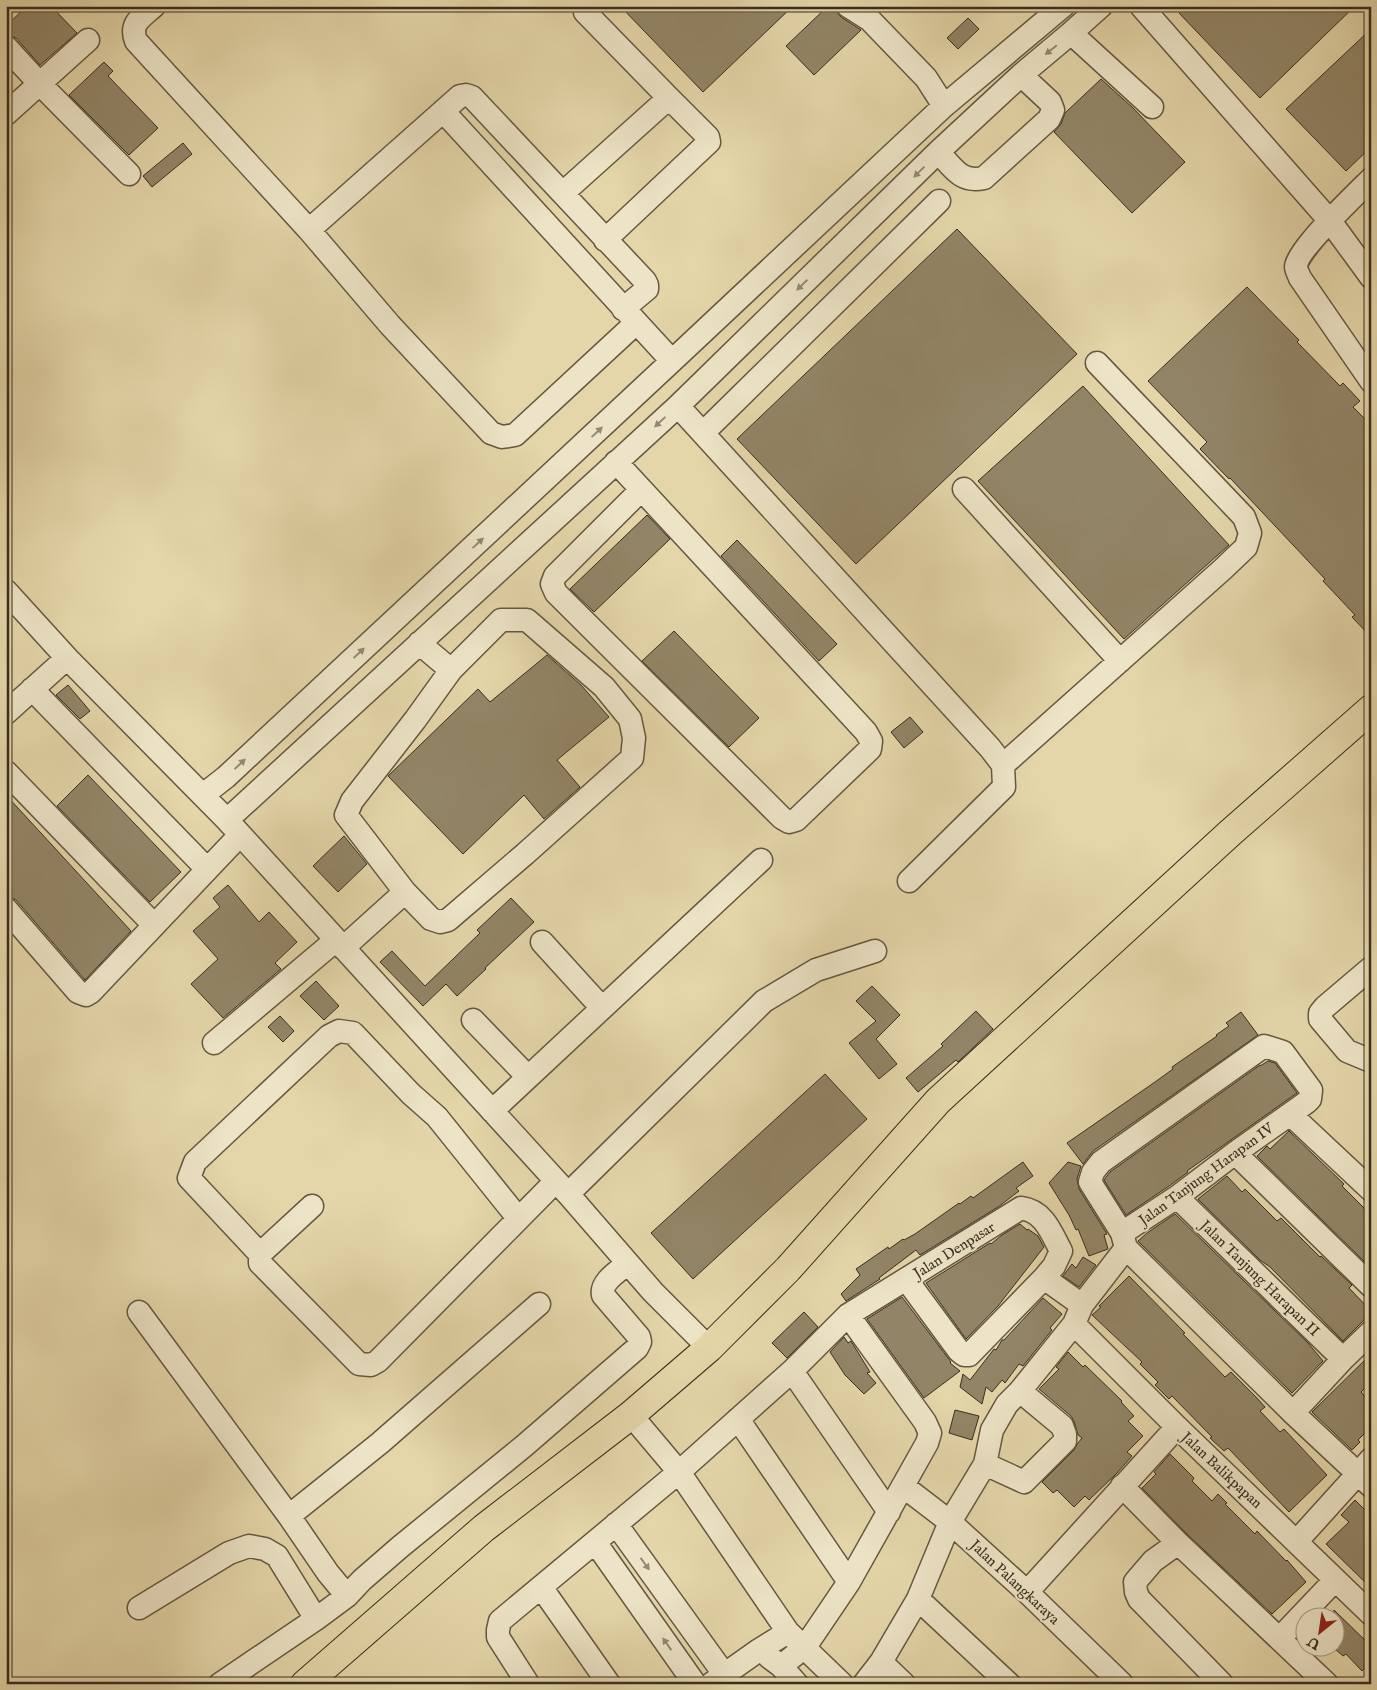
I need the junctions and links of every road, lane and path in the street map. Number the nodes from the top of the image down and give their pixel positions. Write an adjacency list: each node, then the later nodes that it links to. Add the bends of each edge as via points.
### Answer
1 (154, 6): 23 (street, via 134,25 136,41)
2 (848, 6): 13 (street, via 870,20 926,78)
3 (1063, 6): 13 (street)
4 (1101, 6): 7 (street)
5 (1141, 6): 22 (street)
6 (585, 12): 12 (street)
7 (1071, 34): 10 (street, one-way to 10); 14 (street)
8 (88, 40): 11 (street)
9 (6, 47): 11 (street)
10 (1021, 75): 17 (street); 17 (street, via 1050,102 1049,119 984,178 973,180 963,177)
11 (39, 83): 16 (street); 18 (street)
12 (666, 95): 20 (street, via 662,104); 24 (street, via 708,137 709,142)
13 (944, 106): 27 (street)
14 (1152, 107)
15 (443, 111): 20 (street, via 460,96 472,97); 23 (street); 26 (street)
16 (6, 114)
17 (938, 152): 30 (street, one-way to 30)
18 (129, 174)
19 (1371, 179): 22 (street)
20 (563, 193): 24 (street)
21 (939, 201): 31 (street)
22 (1330, 221): 25 (street); 29 (street, via 1301,254 1296,266 1300,278)
23 (309, 230): 26 (street, via 390,325 492,433 502,437 515,435)
24 (605, 240): 26 (street, via 647,285)
25 (1371, 277)
26 (630, 316): 27 (street)
27 (672, 361): 45 (street, one-way to 27)
28 (1097, 363): 38 (street, via 1244,517 1250,534 1246,547)
29 (1371, 381)
30 (678, 406): 31 (street); 32 (street, one-way to 32)
31 (703, 433): 43 (street)
32 (616, 462): 34 (street); 36 (street)
33 (964, 489): 38 (street)
34 (642, 490): 34 (street, via 555,576 552,584 556,593 782,818 788,822 796,820 870,749 871,741 860,725)
35 (6, 591): 37 (street)
36 (419, 643): 39 (street); 46 (street)
37 (67, 658): 40 (street); 45 (street)
38 (1120, 661): 43 (street)
39 (451, 670): 50 (street, via 352,801 346,815); 50 (street, via 501,620 527,620 604,687 630,718 634,738 632,758 448,920 431,920)
40 (32, 689): 42 (street); 48 (street)
41 (1371, 709): 81 (main road, via 1230,833 938,1101 788,1269)
42 (6, 712)
43 (1003, 766): 49 (street, via 1004,787)
44 (6, 772): 52 (street)
45 (203, 796): 46 (street)
46 (233, 828): 48 (street); 54 (street)
47 (761, 860): 57 (street)
48 (207, 869): 52 (street)
49 (909, 881)
50 (405, 892): 54 (street)
51 (7, 911): 52 (street, via 78,992 86,995)
52 (154, 925)
53 (542, 942): 57 (street)
54 (339, 944): 59 (street); 62 (street)
55 (875, 951): 65 (street, via 816,970 764,1002)
56 (1371, 968): 60 (street, via 1320,1013 1320,1020 1347,1051)
57 (602, 1008): 61 (street)
58 (473, 1020): 61 (street)
59 (214, 1043)
60 (1371, 1061)
61 (528, 1077): 62 (street)
62 (492, 1111): 65 (street)
63 (1290, 1114): 64 (street, Jalan Tanjung Harapan IV); 66 (street); 70 (street, Jalan Tanjung Harapan IV, via 1310,1099 1310,1090 1283,1052 1264,1046 1096,1166 1090,1182)
64 (1235, 1154): 67 (street, Jalan Tanjung Harapan IV); 75 (street)
65 (562, 1188): 69 (street); 72 (street)
66 (1371, 1190)
67 (1177, 1197): 70 (street, Jalan Tanjung Harapan IV); 82 (street, Jalan Tanjung Harapan II)
68 (312, 1206): 71 (street)
69 (518, 1218): 71 (street, via 371,1365 359,1364 260,1263); 71 (street, via 437,1117 353,1032 339,1031 329,1036 195,1162 189,1178)
70 (1124, 1240): 79 (street, Jalan Tanjung Harapan IV); 85 (street)
71 (260, 1254)
72 (628, 1264): 81 (street); 105 (street, via 602,1290 639,1337 638,1348 400,1546)
73 (1044, 1278): 74 (street, Jalan Denpasar, via 969,1355 959,1352); 74 (street, Jalan Denpasar, via 1061,1251 1046,1222 1035,1212 1021,1208); 79 (street)
74 (906, 1279): 78 (street)
75 (1371, 1286)
76 (539, 1304): 95 (street, via 380,1443)
77 (139, 1312): 95 (street)
78 (848, 1315): 83 (street); 92 (street, via 930,1433)
79 (1078, 1315): 84 (street, Jalan Tanjung Harapan IV); 88 (street, Jalan Balikpapan)
80 (1371, 1332): 82 (street)
81 (709, 1348): 87 (main road)
82 (1343, 1359): 85 (street)
83 (792, 1371): 86 (street); 94 (street)
84 (1020, 1391): 89 (street, Jalan Tanjung Harapan IV, via 1007,1404 992,1430); 89 (street, via 1062,1426 1065,1441 1024,1482)
85 (1293, 1413): 91 (street)
86 (738, 1419): 90 (street); 102 (street)
87 (638, 1424): 90 (street); 118 (main road, via 484,1528)
88 (1177, 1427): 93 (street); 98 (street, Jalan Balikpapan)
89 (985, 1464): 96 (street, Jalan Tanjung Harapan IV)
90 (679, 1472): 97 (street); 110 (street)
91 (1366, 1473): 98 (street)
92 (903, 1486): 94 (street); 96 (street, Jalan Palangkaraya)
93 (1122, 1486): 100 (street); 104 (street)
94 (889, 1512): 102 (street)
95 (289, 1516): 105 (street)
96 (950, 1522): 104 (street, Jalan Palangkaraya); 106 (street, Jalan Tanjung Harapan IV)
97 (616, 1524): 99 (street); 116 (street, one-way to 116)
98 (1297, 1541): 101 (street, Jalan Balikpapan)
99 (595, 1542): 103 (street); 121 (street, one-way to 99)
100 (1178, 1543): 111 (street); 128 (street, via 1153,1562 1135,1582 1136,1592 1139,1599)
101 (1335, 1580): 108 (street, Jalan Balikpapan); 111 (street)
102 (849, 1582): 112 (street)
103 (541, 1587): 119 (street, via 500,1621 498,1630 498,1637); 120 (street)
104 (1027, 1592): 127 (street, Jalan Palangkaraya)
105 (348, 1596): 109 (street)
106 (918, 1598): 114 (street, Jalan Tanjung Harapan IV); 126 (street)
107 (139, 1608): 109 (street, via 229,1553 249,1546 265,1549 277,1556)
108 (1371, 1614)
109 (316, 1619): 117 (street)
110 (788, 1632): 112 (street); 113 (street)
111 (1280, 1638): 129 (street)
112 (805, 1647): 115 (street); 123 (street)
113 (759, 1650): 115 (street); 116 (street)
114 (881, 1662): 124 (street, Jalan Tanjung Harapan IV); 125 (street)
115 (781, 1666): 122 (street)
116 (717, 1679)
117 (220, 1684)
118 (305, 1684)
119 (528, 1684)
120 (609, 1684)
121 (695, 1684)
122 (797, 1684)
123 (842, 1684)
124 (864, 1684)
125 (904, 1684)
126 (1009, 1684)
127 (1122, 1684)
128 (1222, 1684)
129 (1327, 1684)

